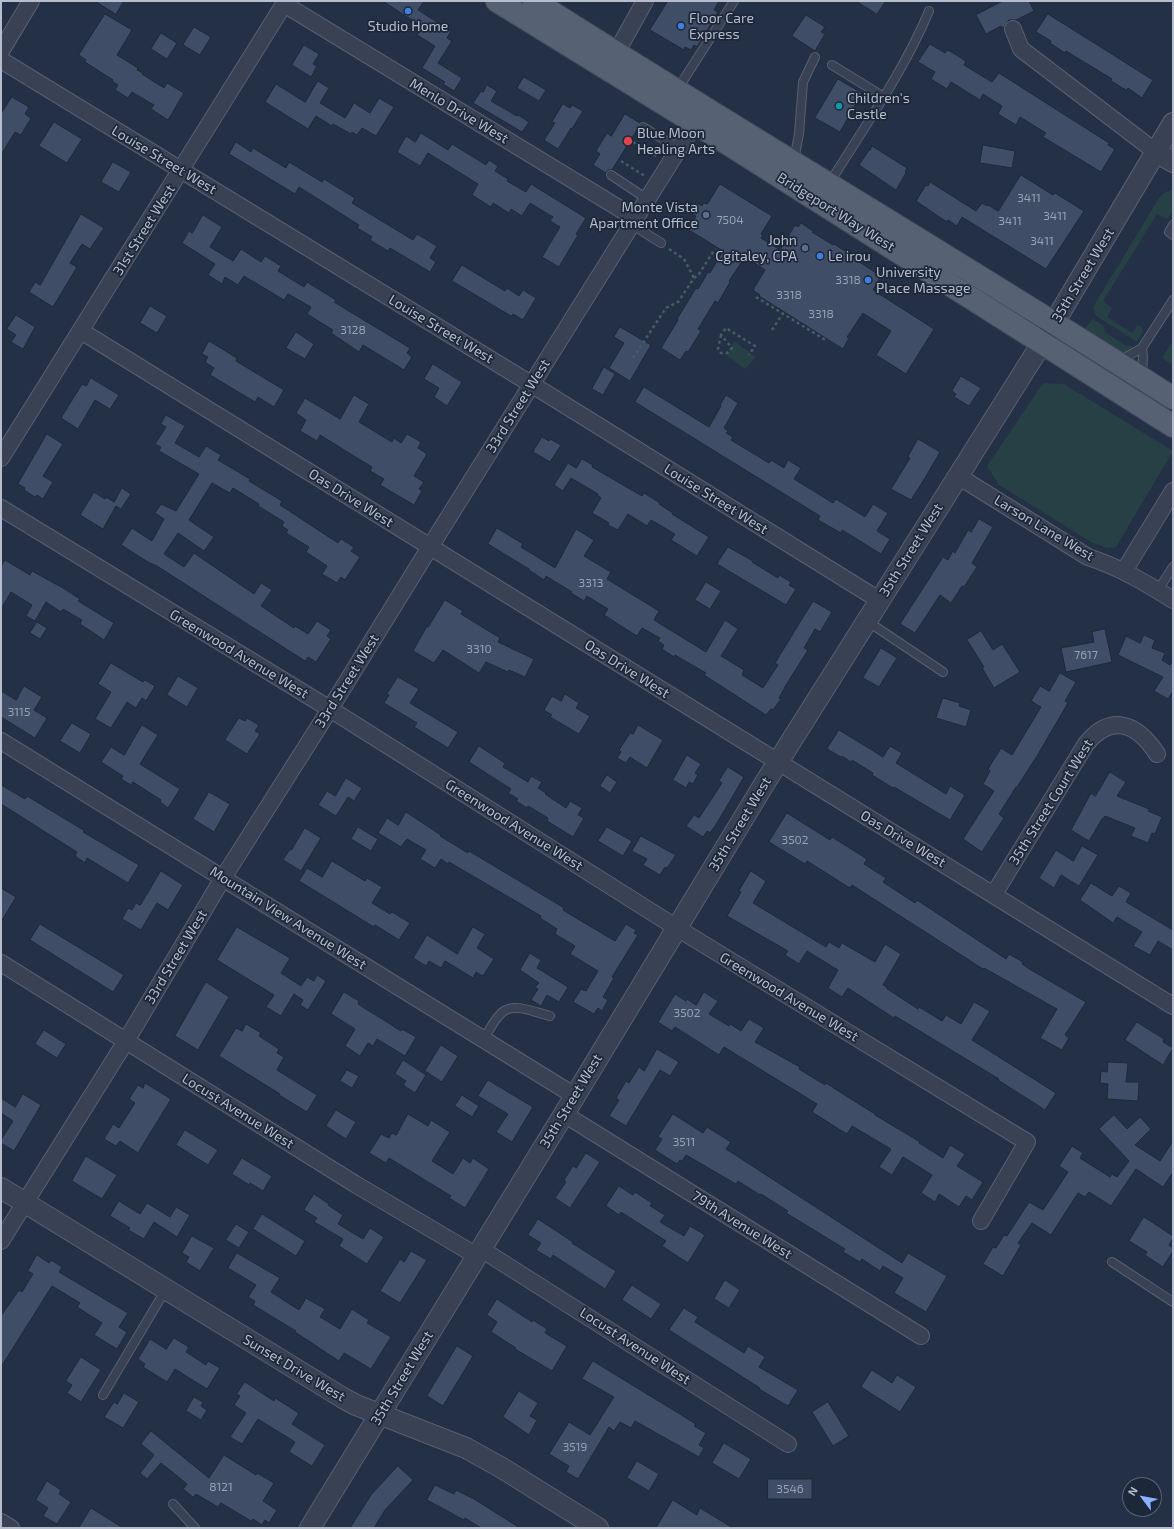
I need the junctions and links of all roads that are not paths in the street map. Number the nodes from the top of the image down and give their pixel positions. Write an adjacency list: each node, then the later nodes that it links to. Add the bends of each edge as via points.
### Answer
1 (32, 1): 9 (street)
2 (497, 1): 16 (main road, Bridgeport Way West)
3 (534, 1): 10 (main road, Bridgeport Way West)
4 (645, 1): 10 (street)
5 (734, 1): 14 (lane)
6 (285, 2): 23 (street, 31st Street West); 27 (street, Menlo Drive West)
7 (929, 12): 15 (lane)
8 (1013, 29): 20 (street, via 1021,49)
9 (1, 51)
10 (616, 53): 14 (main road, Bridgeport Way West)
11 (815, 57): 22 (lane, via 803,82 799,134)
12 (1, 60): 23 (street, Louise Street West)
13 (832, 65): 15 (lane)
14 (677, 91): 22 (main road, Bridgeport Way West)
15 (884, 97): 25 (lane)
16 (695, 123): 19 (street, 33rd Street West); 34 (main road, Bridgeport Way West)
17 (1173, 123): 20 (street, 35th Street West)
18 (643, 127): 19 (lane)
19 (679, 149): 26 (street, 33rd Street West)
20 (1156, 152): 21 (street); 32 (street, 35th Street West)
21 (1173, 162)
22 (793, 163): 25 (main road, Bridgeport Way West)
23 (180, 170): 33 (street, 31st Street West); 38 (street, Louise Street West)
24 (611, 175): 26 (lane)
25 (828, 184): 32 (main road, Bridgeport Way West)
26 (647, 199): 27 (street, 33rd Street West)
27 (633, 221): 30 (lane); 38 (street, 33rd Street West)
28 (1173, 225): 29 (lane, via 1169,232)
29 (1173, 235)
30 (661, 243)
31 (1173, 300): 35 (lane)
32 (1054, 323): 34 (street, 35th Street West); 36 (main road, Bridgeport Way West)
33 (81, 331): 41 (street, 31st Street West); 45 (street, Oas Drive West)
34 (1042, 343): 40 (main road, Bridgeport Way West); 42 (street, 35th Street West)
35 (1142, 348): 36 (lane); 37 (lane)
36 (1117, 362): 37 (main road, Bridgeport Way West)
37 (1142, 378): 39 (main road, Bridgeport Way West)
38 (531, 384): 45 (street, 33rd Street West); 49 (street, Louise Street West)
39 (1173, 398)
40 (1173, 426)
41 (1, 458)
42 (958, 476): 47 (street, Larson Lane West, via 1088,557); 49 (street, 35th Street West)
43 (1173, 491): 47 (street)
44 (1, 508): 53 (street, Greenwood Avenue West)
45 (430, 547): 53 (street, 33rd Street West); 56 (street, Oas Drive West)
46 (1173, 567): 48 (lane)
47 (1124, 571): 48 (street, Larson Lane West)
48 (1158, 590): 50 (street, Larson Lane West)
49 (879, 600): 51 (street, 35th Street West)
50 (1173, 600)
51 (866, 621): 52 (lane); 56 (street, 35th Street West)
52 (943, 672)
53 (330, 709): 57 (street, 33rd Street West); 59 (street, Greenwood Avenue West)
54 (1, 741): 57 (street, Mountain View Avenue West)
55 (1157, 754): 58 (street, 35th Street Court West, via 1146,738 1128,728 1113,725 1104,727 1096,733 1086,744)
56 (778, 762): 58 (street, Oas Drive West); 59 (street, 35th Street West)
57 (223, 878): 63 (street, Mountain View Avenue West); 64 (street, 33rd Street West)
58 (994, 894): 61 (street, Oas Drive West)
59 (677, 928): 65 (street, 35th Street West); 69 (street, Greenwood Avenue West, via 1027,1142)
60 (1, 963): 64 (street, Locust Avenue West)
61 (1173, 1006)
62 (550, 1016): 63 (lane, via 511,1008 503,1011)
63 (483, 1040): 65 (street, Mountain View Avenue West)
64 (126, 1041): 68 (street, 33rd Street West); 71 (street, Locust Avenue West, via 355,1184)
65 (575, 1096): 66 (street, 35th Street West)
66 (564, 1114): 71 (street, 35th Street West); 75 (street, 79th Avenue West)
67 (1, 1188): 68 (street, Sunset Drive West)
68 (25, 1202): 70 (street, 33rd Street West); 73 (street, Sunset Drive West)
69 (981, 1221)
70 (1, 1241)
71 (479, 1252): 77 (street, 35th Street West); 78 (street, Locust Avenue West)
72 (1112, 1262): 74 (lane)
73 (166, 1289): 76 (lane); 77 (street, Sunset Drive West, via 318,1384 356,1405)
74 (1173, 1302)
75 (921, 1336)
76 (103, 1395)
77 (381, 1414): 83 (street, 35th Street West); 84 (street, Sunset Drive West, via 454,1442 480,1455)
78 (788, 1444)
79 (173, 1504): 82 (lane)
80 (1, 1522): 81 (street)
81 (12, 1528)
82 (195, 1528)
83 (310, 1528)
84 (598, 1528)

